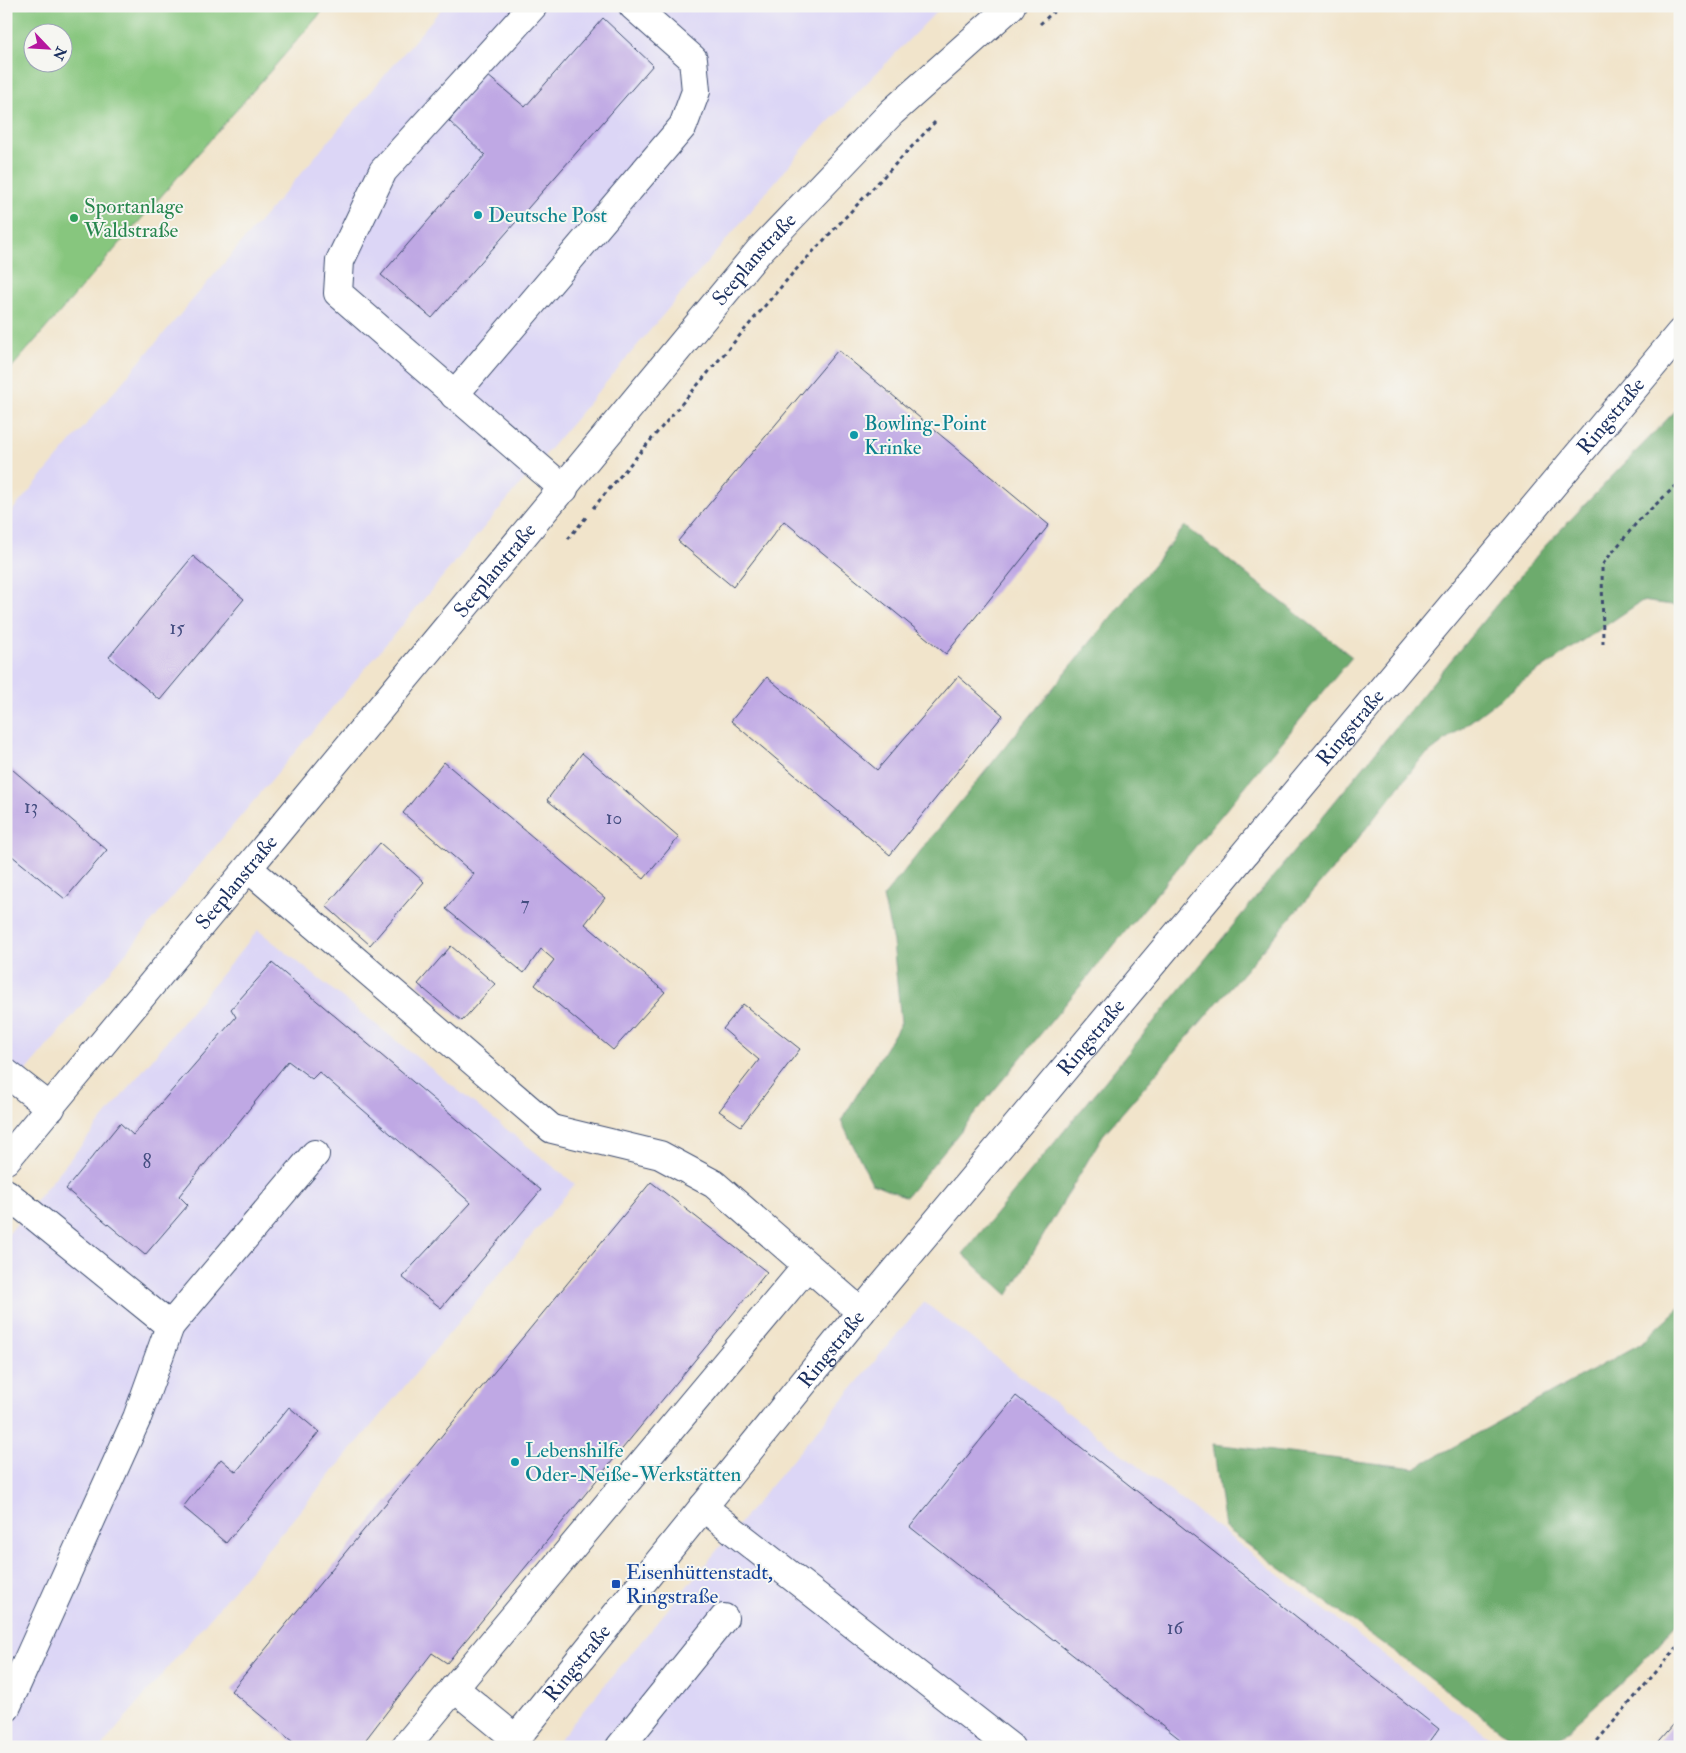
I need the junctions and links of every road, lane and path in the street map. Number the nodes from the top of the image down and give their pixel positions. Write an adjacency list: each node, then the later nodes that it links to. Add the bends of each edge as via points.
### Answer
1 (533, 6): 8 (street, via 383,171 340,262 338,293)
2 (633, 6): 8 (street, via 693,60 696,91 683,126)
3 (1011, 6): 10 (street, Seeplanstraße, via 892,112 759,251)
4 (1060, 6): 5 (path)
5 (1039, 26)
6 (939, 118): 11 (path, via 792,274)
7 (1680, 333): 20 (street, Ringstraße)
8 (454, 395): 10 (street)
9 (1680, 482): 12 (path, via 1640,520 1602,564)
10 (564, 489): 13 (street, Seeplanstraße)
11 (566, 540)
12 (1603, 644)
13 (249, 869): 15 (street, Seeplanstraße); 19 (street, via 552,1129 660,1155 714,1184)
14 (6, 1073): 15 (street)
15 (51, 1108): 17 (street, Seeplanstraße)
16 (315, 1154): 21 (street)
17 (6, 1160)
18 (6, 1193): 21 (street)
19 (807, 1266): 20 (street); 25 (street)
20 (861, 1312): 22 (street, Ringstraße)
21 (170, 1326): 26 (street, via 137,1418)
22 (703, 1507): 27 (street, Ringstraße); 30 (street)
23 (724, 1618): 29 (street)
24 (1680, 1644): 31 (path)
25 (454, 1688): 27 (street); 28 (street)
26 (6, 1708)
27 (513, 1743)
28 (405, 1747)
29 (620, 1747)
30 (1010, 1747)
31 (1592, 1747)

